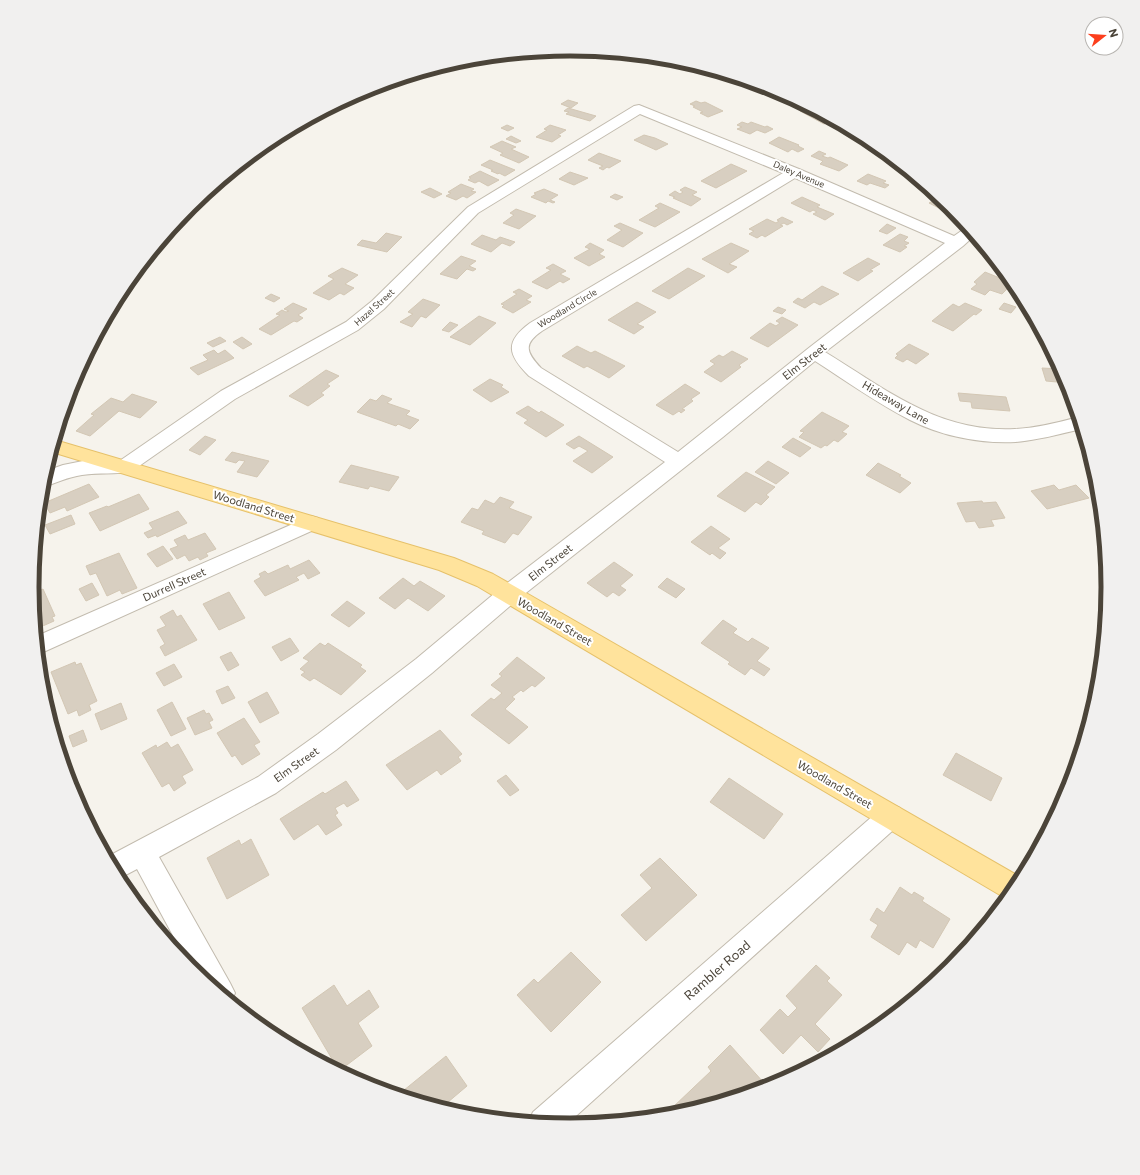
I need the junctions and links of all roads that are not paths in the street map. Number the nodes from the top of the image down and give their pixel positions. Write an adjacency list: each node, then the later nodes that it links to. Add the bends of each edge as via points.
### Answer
1 (639, 110): 2 (street, Daley Avenue); 8 (street, Hazel Street, via 473,210 378,305 352,326 228,395)
2 (794, 172): 3 (street, Daley Avenue); 7 (street, Woodland Circle, via 536,327 522,337 519,344 519,352 535,372)
3 (964, 237): 4 (street, Elm Street)
4 (814, 353): 5 (street, Hideaway Lane, via 905,410 934,424 955,430 1014,436); 7 (street, Elm Street)
5 (1075, 424)
6 (58, 447): 8 (main road, Woodland Street)
7 (679, 462): 11 (street, Elm Street)
8 (125, 466): 9 (street, via 83,468); 10 (main road, Woodland Street)
9 (51, 477)
10 (311, 523): 11 (main road, Woodland Street, via 446,564 485,580); 12 (street, Durrell Street)
11 (508, 594): 13 (main road, Woodland Street); 14 (street, Elm Street, via 418,671 267,785)
12 (42, 643)
13 (891, 816): 16 (main road, Woodland Street); 18 (street, Rambler Road)
14 (142, 852): 15 (street, Elm Street); 17 (street)
15 (118, 866)
16 (1010, 886)
17 (213, 980)
18 (550, 1117)

